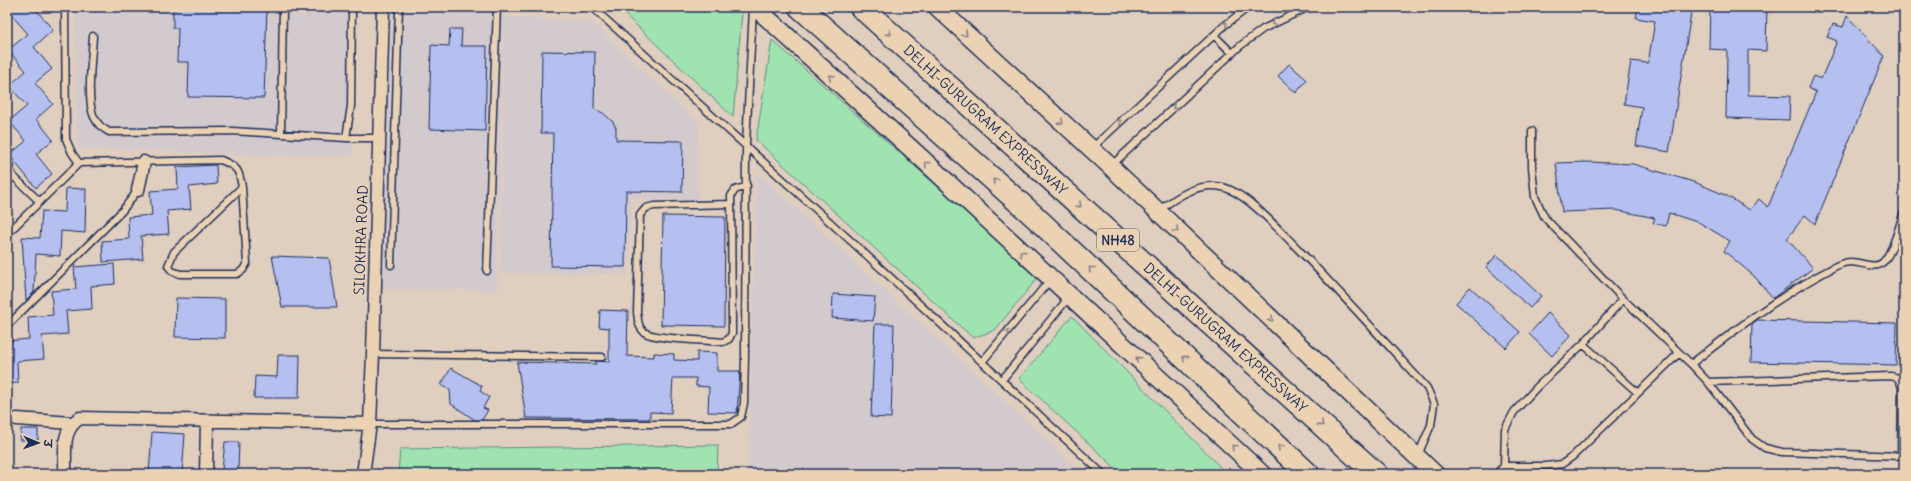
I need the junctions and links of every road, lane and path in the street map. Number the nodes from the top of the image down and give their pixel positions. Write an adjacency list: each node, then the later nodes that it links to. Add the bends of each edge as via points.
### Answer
1 (66, 7): 25 (lane, via 66,139)
2 (283, 7): 18 (lane)
3 (352, 7): 19 (lane, via 351,106)
4 (383, 7): 20 (street, SILOKHRA ROAD)
5 (399, 7): 35 (lane)
6 (497, 7): 36 (lane)
7 (592, 7): 21 (lane)
8 (754, 7): 21 (lane); 37 (main road, one-way to 8, via 918,155)
9 (800, 7): 62 (highway, NH48, one-way to 9, via 1034,215)
10 (861, 7): 63 (highway, DELHI-GURUGRAM EXPRESSWAY / NH48, one-way to 63)
11 (937, 7): 22 (main road, one-way to 22)
12 (1249, 7): 14 (lane, one-way to 12)
13 (1309, 7): 16 (lane, one-way to 16, via 1263,29)
14 (1214, 35): 16 (lane); 22 (lane, one-way to 14)
15 (93, 36): 18 (lane, via 90,105 100,127 109,132 232,131)
16 (1232, 53): 26 (lane, one-way to 26)
17 (1532, 131): 39 (lane, via 1535,197 1545,218)
18 (281, 134): 19 (lane)
19 (346, 138): 20 (lane)
20 (379, 138): 43 (street, SILOKHRA ROAD)
21 (746, 144): 27 (lane); 45 (lane)
22 (1091, 149): 26 (main road)
23 (7, 161): 30 (lane, via 13,176)
24 (144, 162): 25 (lane); 28 (lane, via 222,160 235,166 240,174); 29 (street)
25 (80, 163): 30 (lane)
26 (1110, 166): 32 (main road)
27 (747, 186): 31 (lane, via 735,190 731,196); 53 (lane, via 744,403 741,417 731,424)
28 (242, 187): 28 (lane, via 247,263 244,270 238,274 180,274 172,271 168,266 174,252)
29 (138, 190): 40 (lane, via 122,211)
30 (40, 202): 34 (lane)
31 (731, 204): 31 (lane, via 732,333 728,339 723,342 656,336 644,332 638,324 637,312 640,215 646,208 654,206)
32 (1157, 212): 55 (main road, one-way to 55); 55 (lane, via 1176,197 1207,185 1223,187 1239,195 1265,215 1427,388 1434,404 1431,425)
33 (1904, 212): 46 (lane, via 1883,264 1876,266 1846,262 1829,270 1765,308)
34 (7, 234)
35 (391, 265)
36 (487, 271)
37 (1050, 280): 38 (main road); 45 (lane, one-way to 37)
38 (1069, 297): 47 (lane); 61 (main road, one-way to 38)
39 (1623, 299): 41 (lane); 42 (lane)
40 (7, 326)
41 (1584, 344): 49 (lane); 56 (lane, via 1514,412 1505,429)
42 (1679, 353): 46 (lane); 49 (lane)
43 (372, 354): 44 (lane); 53 (street, SILOKHRA ROAD)
44 (602, 357)
45 (982, 362): 47 (lane)
46 (1691, 364): 48 (lane)
47 (1002, 380): 60 (lane)
48 (1708, 382): 54 (lane, via 1752,439 1765,448 1782,452); 54 (lane, via 1891,376 1898,378 1902,386)
49 (1638, 393): 56 (lane, via 1562,464)
50 (18, 418): 52 (street)
51 (207, 422): 52 (street, via 80,418); 53 (street); 58 (street)
52 (72, 423): 57 (street, via 66,434)
53 (370, 424): 59 (street, SILOKHRA ROAD)
54 (1903, 456)
55 (1417, 457): 64 (main road)
56 (1504, 466): 65 (lane)
57 (65, 474)
58 (206, 474)
59 (363, 474)
60 (1103, 474)
61 (1262, 474)
62 (1308, 474)
63 (1376, 474)
64 (1435, 474)
65 (1496, 474)

